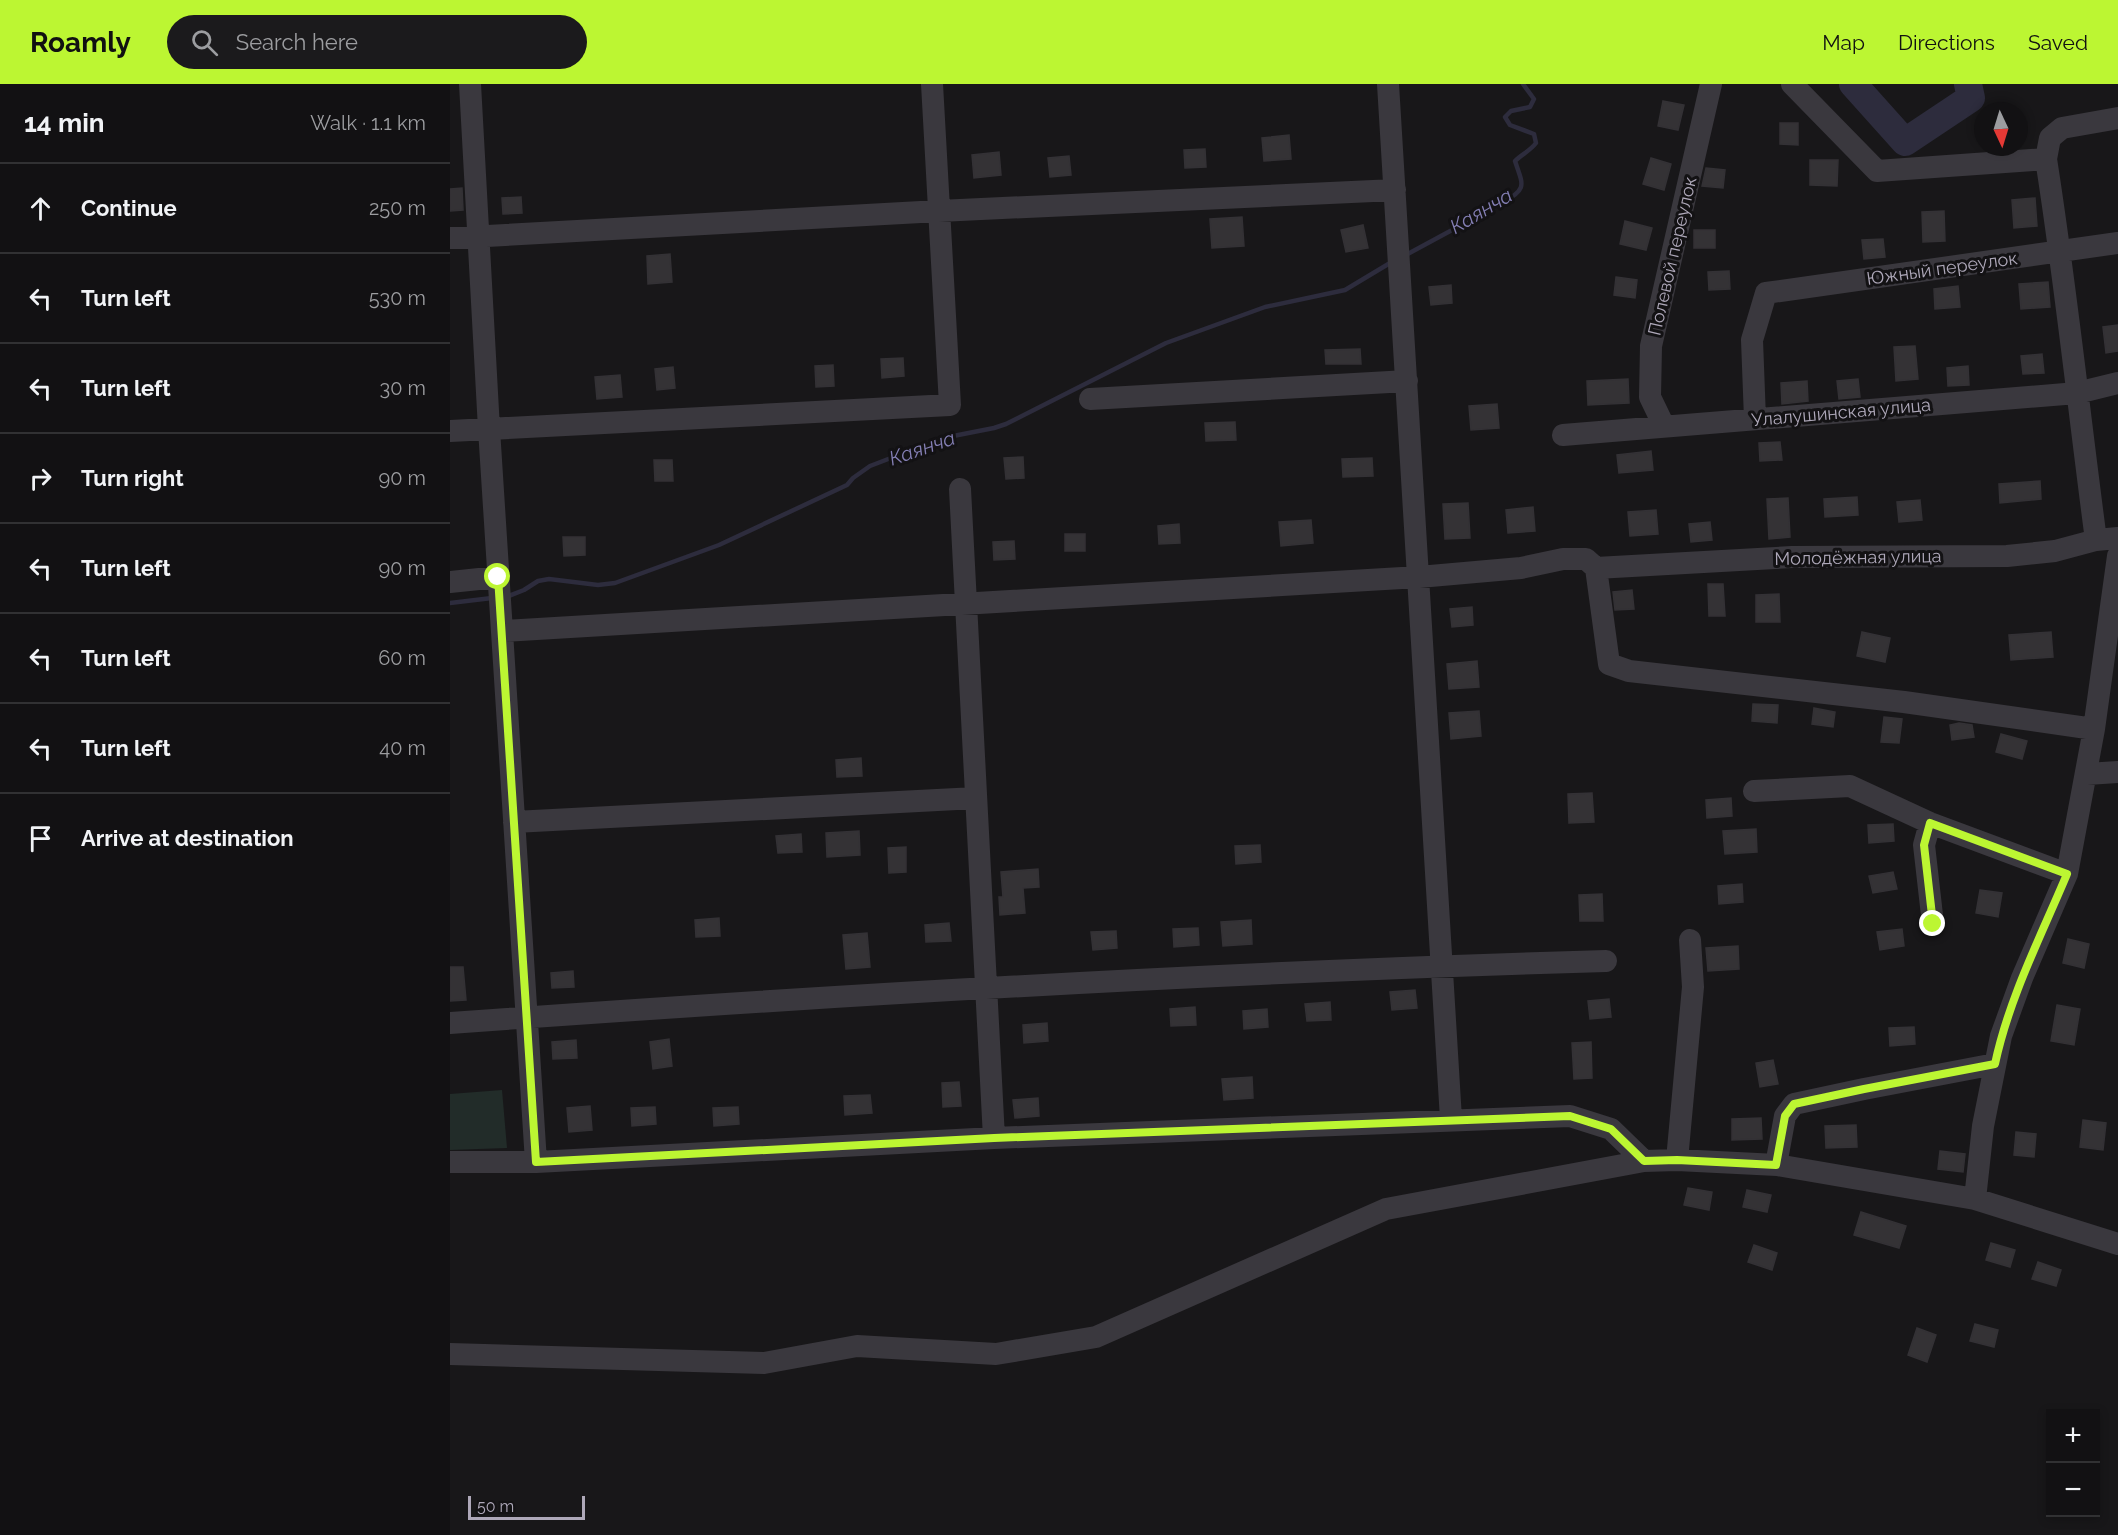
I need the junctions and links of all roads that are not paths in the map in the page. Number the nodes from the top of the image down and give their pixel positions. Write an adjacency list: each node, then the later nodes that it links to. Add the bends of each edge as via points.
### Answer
1 (470, 84): 10 (street)
2 (932, 84): 9 (street)
3 (1388, 84): 8 (street)
4 (1711, 84): 19 (street, Полевой переулок, via 1651,346 1650,396)
5 (1791, 84): 7 (street, via 1877,171)
6 (2118, 118): 7 (street, via 2062,128 2050,138)
7 (2046, 159): 13 (street)
8 (1395, 190): 9 (street); 14 (street)
9 (939, 211): 10 (street); 20 (street, via 950,405)
10 (479, 236): 11 (street); 20 (street)
11 (450, 238)
12 (2118, 243): 13 (street, Южный переулок)
13 (2061, 252): 16 (street); 18 (street, Южный переулок, via 1766,293 1752,340)
14 (1407, 381): 17 (street); 28 (street)
15 (2118, 382): 16 (street, Улалушинская улица)
16 (2077, 393): 18 (street, Улалушинская улица); 24 (street)
17 (1090, 399)
18 (1755, 419): 19 (street, Улалушинская улица)
19 (1664, 426): 22 (street, Улалушинская улица)
20 (489, 429): 21 (street); 27 (street)
21 (450, 431)
22 (1563, 435)
23 (960, 489): 30 (street)
24 (2107, 539): 26 (street, Молодёжная улица, via 2055,551 2007,556 1792,557)
25 (2118, 556): 32 (street)
26 (1596, 568): 28 (street, via 1586,559 1563,559 1521,568); 32 (street, via 1609,664 1629,671 1904,702)
27 (498, 577): 29 (street); 31 (street)
28 (1419, 577): 30 (street); 43 (street)
29 (450, 582)
30 (966, 603): 31 (street); 36 (street)
31 (502, 631): 37 (street)
32 (2094, 729): 34 (street)
33 (2118, 772): 34 (street)
34 (2087, 774): 39 (street)
35 (1754, 791): 38 (street, via 1850,786)
36 (976, 798): 37 (street); 44 (street)
37 (514, 822): 45 (street)
38 (1930, 823): 39 (street); 40 (street, via 1924,845)
39 (2067, 874): 47 (street, via 2019,988)
40 (1933, 924)
41 (1690, 940): 50 (street, via 1693,987)
42 (1606, 961): 43 (street)
43 (1442, 966): 44 (street); 48 (street)
44 (985, 989): 45 (street); 49 (street)
45 (526, 1017): 46 (street); 53 (street)
46 (450, 1023)
47 (1995, 1064): 54 (street, via 1794,1104 1785,1116); 55 (street)
48 (1451, 1119): 49 (street); 51 (street, via 1570,1116 1611,1129)
49 (994, 1138): 53 (street)
50 (1677, 1160): 51 (street); 54 (street)
51 (1644, 1161): 57 (street, via 1386,1209 1096,1337 996,1354 857,1346 764,1363)
52 (450, 1162): 53 (street)
53 (536, 1162)
54 (1776, 1165): 55 (street)
55 (1975, 1199): 56 (street)
56 (2118, 1244)
57 (450, 1354)

